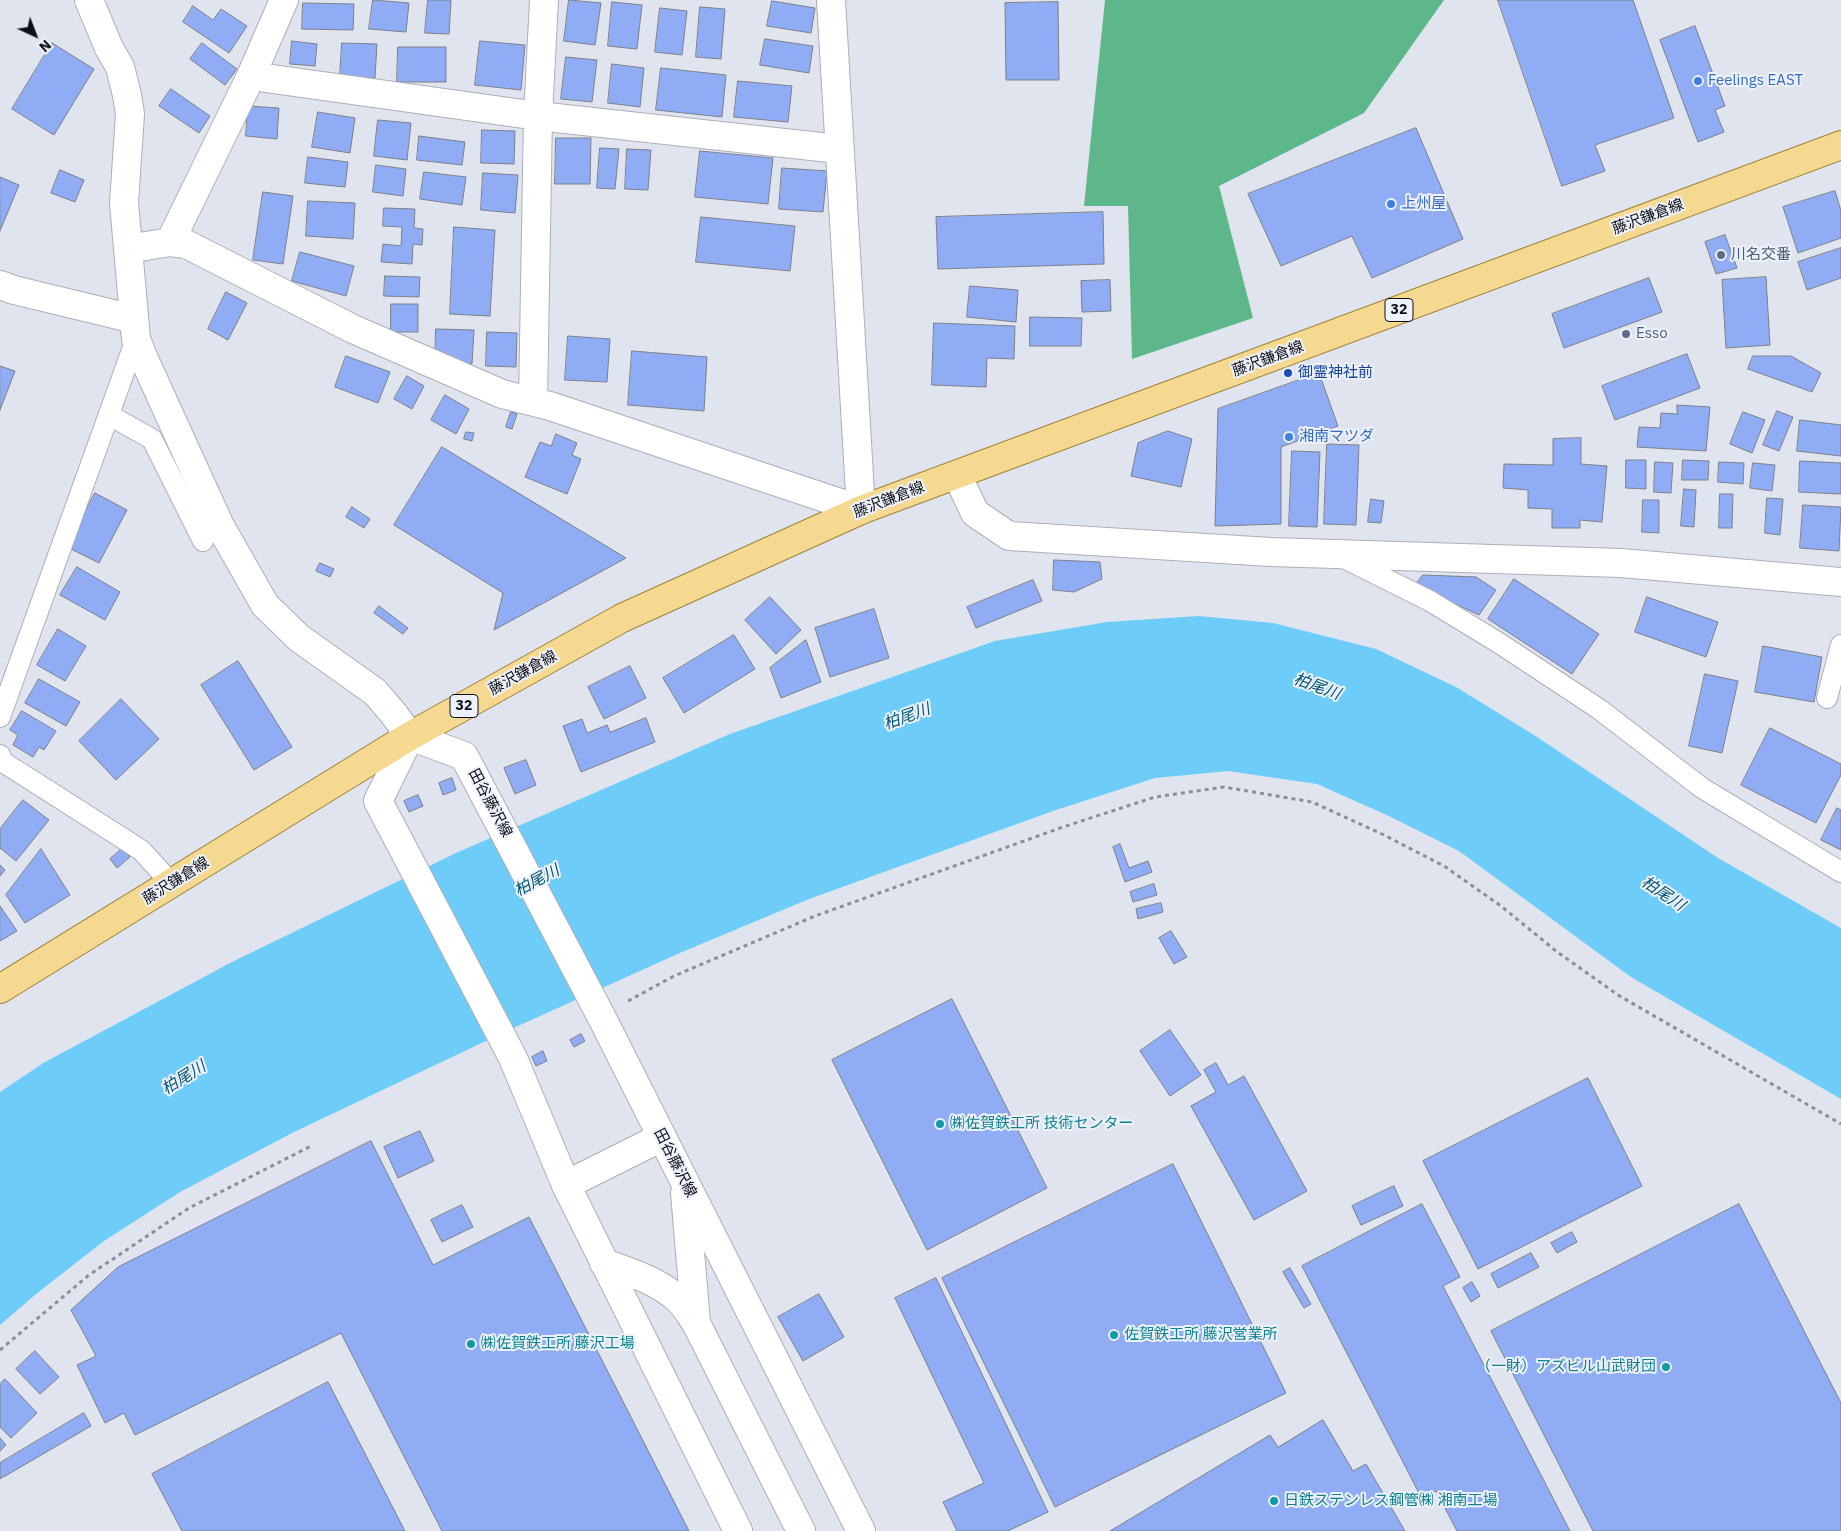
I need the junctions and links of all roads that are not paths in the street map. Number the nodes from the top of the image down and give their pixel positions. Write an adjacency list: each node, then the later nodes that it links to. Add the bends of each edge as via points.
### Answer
1 (89, 0): 10 (street, via 120,67 130,114 124,203)
2 (284, 0): 5 (street)
3 (544, 0): 6 (street)
4 (832, 0): 8 (street)
5 (251, 76): 6 (street); 9 (street)
6 (538, 116): 8 (street); 13 (street)
7 (1841, 145): 15 (main road, 藤沢鎌倉線 / 32)
8 (840, 149): 16 (street)
9 (170, 242): 10 (street); 13 (street, via 186,244 371,336 502,394)
10 (128, 249): 12 (street)
11 (0, 285): 12 (street)
12 (135, 329): 14 (lane); 23 (street, via 144,359 220,526 265,605 299,638 375,692)
13 (533, 401): 16 (street)
14 (109, 415): 17 (lane, via 152,439); 22 (lane)
15 (957, 475): 16 (main road, 藤沢鎌倉線 / 32); 18 (street, via 976,513 1009,536)
16 (861, 510): 23 (main road, 藤沢鎌倉線 / 32, via 622,618)
17 (203, 540)
18 (1335, 554): 19 (street, via 1621,563); 25 (lane, via 1430,601 1499,643 1599,709 1702,788)
19 (1841, 582)
20 (1841, 645): 21 (lane)
21 (1827, 698)
22 (0, 717)
23 (410, 736): 26 (main road, 藤沢鎌倉線 / 32); 28 (street, 田谷藤沢線, via 464,756 602,1016); 30 (street, via 378,801 513,1058)
24 (0, 754): 26 (lane, via 3,762 141,850)
25 (1841, 872)
26 (172, 884): 27 (main road, 藤沢鎌倉線 / 32)
27 (0, 989)
28 (662, 1137): 29 (street, 田谷藤沢線); 30 (street)
29 (684, 1179): 32 (street); 35 (street, 田谷藤沢線)
30 (566, 1184): 31 (street)
31 (604, 1263): 32 (street, via 661,1287 680,1302); 33 (street)
32 (696, 1323): 34 (street)
33 (738, 1531)
34 (801, 1531)
35 (861, 1531)

